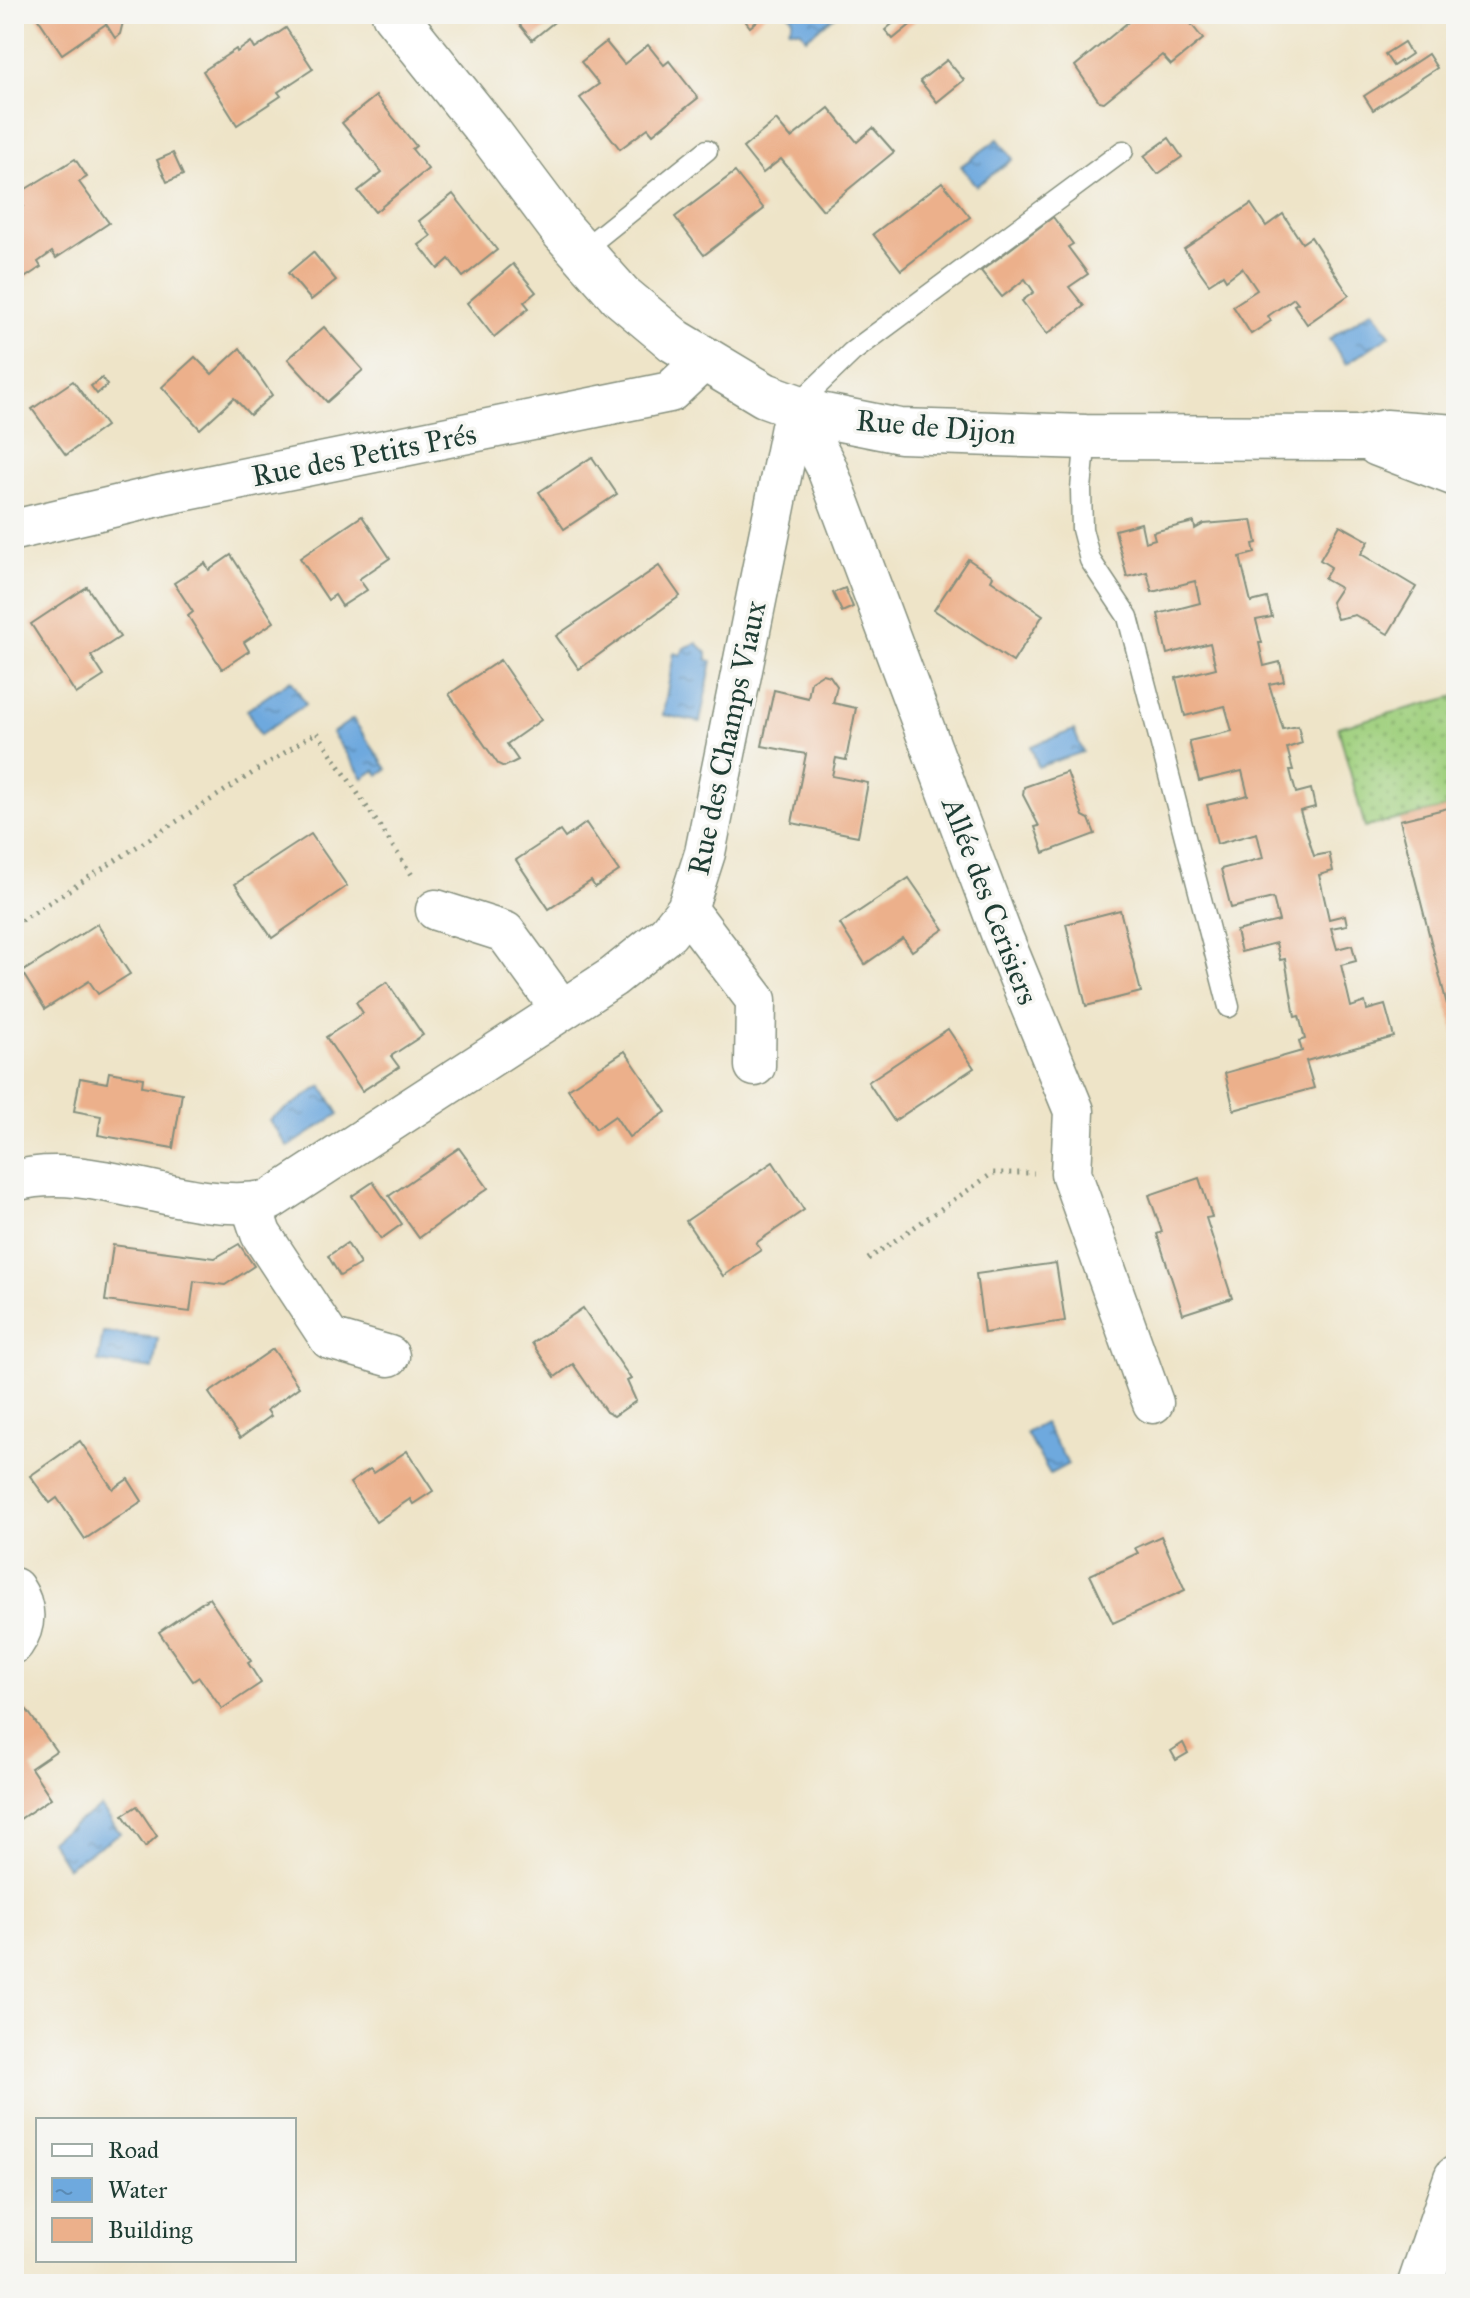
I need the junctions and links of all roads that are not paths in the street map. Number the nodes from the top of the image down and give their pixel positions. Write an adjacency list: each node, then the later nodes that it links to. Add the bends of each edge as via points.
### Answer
1 (394, 14): 4 (main road, Rue de Dijon)
2 (707, 150): 4 (lane)
3 (1123, 151): 6 (lane, via 852,352)
4 (580, 252): 5 (main road, Rue de Dijon, via 647,319)
5 (704, 360): 6 (main road, Rue de Dijon); 11 (street, Rue des Petits Prés, via 670,392)
6 (795, 407): 7 (main road, Rue de Dijon, via 900,431); 12 (street, Rue des Champs Viaux, via 705,853); 20 (street, Allée des Cerisiers, via 826,466 1002,936 1074,1111 1071,1173)
7 (1086, 437): 9 (main road, Rue de Dijon); 14 (lane, via 1082,529 1090,560 1128,617)
8 (1456, 437): 9 (main road, Rue de Dijon, via 1386,432)
9 (1360, 438): 10 (main road, Rue de Dijon)
10 (1456, 474)
11 (14, 530)
12 (687, 909): 15 (street, Rue des Champs Viaux, via 657,942 613,977); 16 (street, via 756,1000)
13 (436, 910): 15 (street, via 505,932)
14 (1229, 1007)
15 (561, 1009): 18 (street, Rue des Champs Viaux, via 288,1192)
16 (755, 1066)
17 (14, 1181): 18 (street, Rue des Champs Viaux, via 58,1176)
18 (251, 1204): 19 (street, via 261,1234 330,1339)
19 (389, 1356)
20 (1153, 1403)
21 (14, 1588): 22 (street, via 24,1615)
22 (14, 1643)
23 (1456, 2178): 24 (main road)
24 (1420, 2284)

